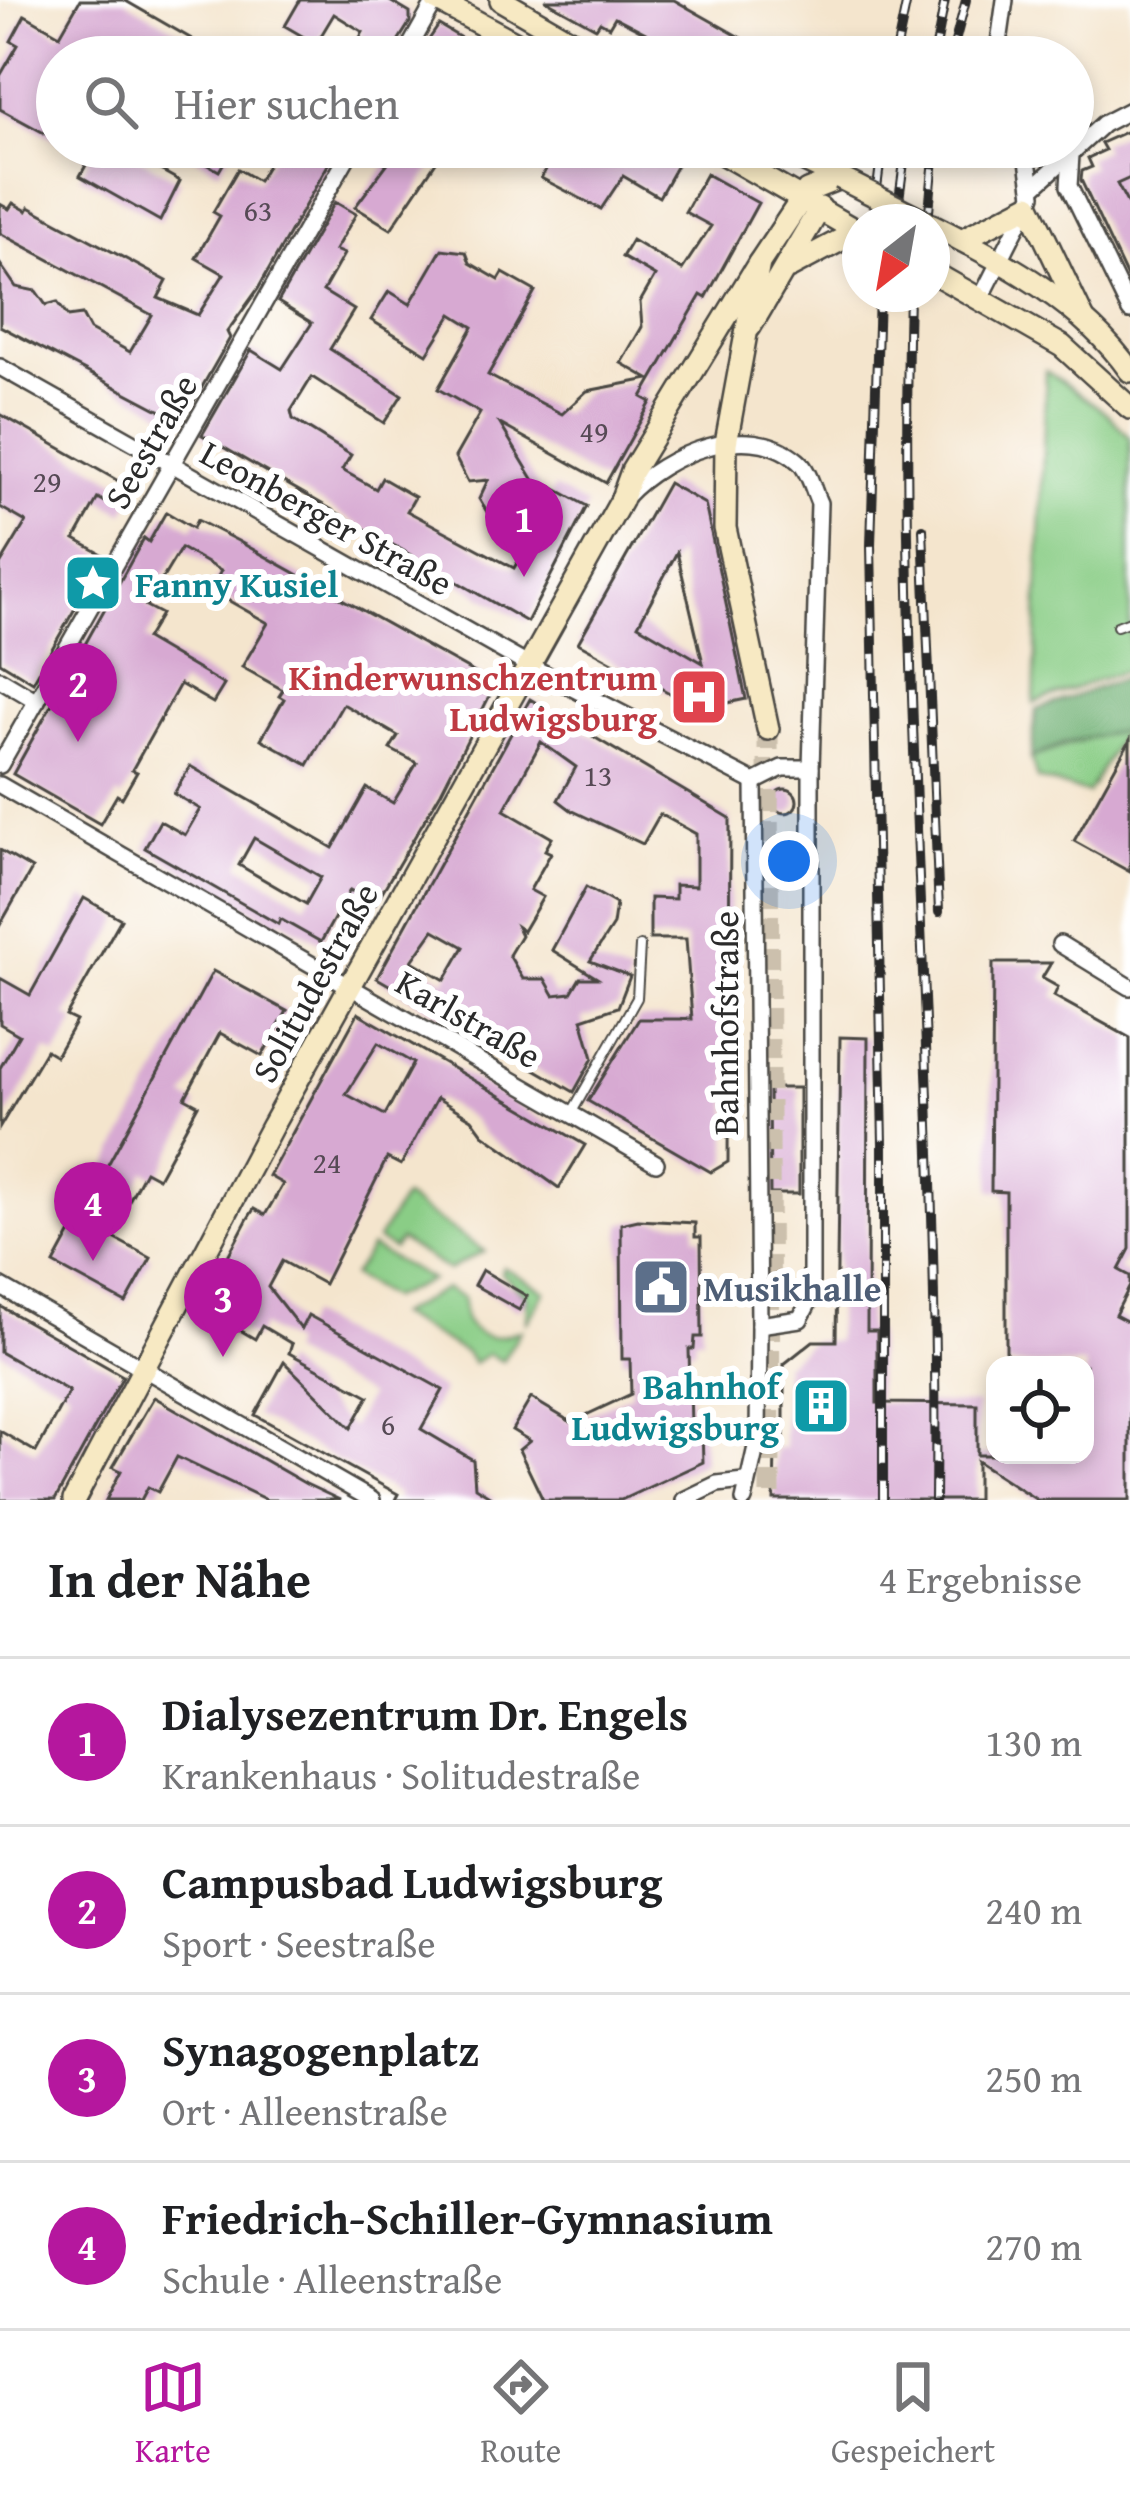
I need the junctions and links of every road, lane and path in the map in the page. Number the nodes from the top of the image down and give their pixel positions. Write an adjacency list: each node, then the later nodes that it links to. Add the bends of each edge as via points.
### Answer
1 (436, 0): 4 (street); 5 (street)
2 (501, 0): 6 (street)
3 (1005, 0): 7 (street)
4 (416, 36)
5 (503, 36)
6 (563, 36)
7 (1000, 36)
8 (1130, 110): 9 (street)
9 (1094, 132)
10 (341, 168): 37 (street, Seestraße)
11 (753, 168): 19 (street)
12 (804, 168): 19 (street)
13 (819, 168): 17 (street)
14 (1029, 168): 18 (street)
15 (1058, 168): 18 (street)
16 (1070, 168): 30 (street, via 1069,186)
17 (840, 178): 19 (street); 20 (street, bridge)
18 (1032, 195): 23 (street); 25 (street); 31 (street)
19 (812, 197): 21 (street); 26 (street); 27 (street)
20 (891, 204)
21 (842, 219)
22 (950, 234): 23 (street)
23 (962, 240): 25 (street)
24 (842, 241): 27 (street)
25 (1000, 262): 29 (street); 31 (street)
26 (759, 263): 32 (street); 38 (street, Solitudestraße)
27 (790, 268): 32 (street)
28 (950, 282): 29 (street)
29 (975, 295): 35 (street, via 1062,346)
30 (1130, 310)
31 (1083, 319): 34 (street)
32 (750, 327): 36 (street)
33 (0, 367): 37 (street, Leonberger Straße)
34 (1130, 371)
35 (1130, 408)
36 (726, 443): 38 (street, Solitudestraße, via 673,457); 44 (street, via 725,528); 46 (street, via 780,449 802,464 819,503)
37 (172, 464): 41 (street, Leonberger Straße); 43 (street, Seestraße)
38 (621, 501): 41 (street, Solitudestraße)
39 (1130, 621): 40 (lane)
40 (1117, 626)
41 (526, 664): 47 (street, Leonberger Straße); 51 (street, Solitudestraße)
42 (0, 680): 43 (street)
43 (37, 701): 45 (street, Seestraße)
44 (768, 729)
45 (0, 765)
46 (811, 768): 47 (street, via 782,768); 56 (street, via 811,1298 800,1319)
47 (754, 782): 56 (street, Bahnhofstraße)
48 (0, 785): 51 (street, Karlstraße)
49 (1060, 944): 52 (street)
50 (640, 946): 53 (lane, via 637,998)
51 (350, 984): 53 (street, Karlstraße); 57 (street, Solitudestraße)
52 (1130, 987)
53 (572, 1112): 54 (street, Karlstraße)
54 (656, 1163)
55 (0, 1286): 57 (street)
56 (759, 1325): 58 (street, Bahnhofstraße, via 758,1438)
57 (145, 1368): 59 (street, Solitudestraße); 60 (street)
58 (744, 1480): 61 (street); 62 (street, Bahnhofstraße)
59 (74, 1500)
60 (372, 1500)
61 (684, 1500)
62 (743, 1500)

